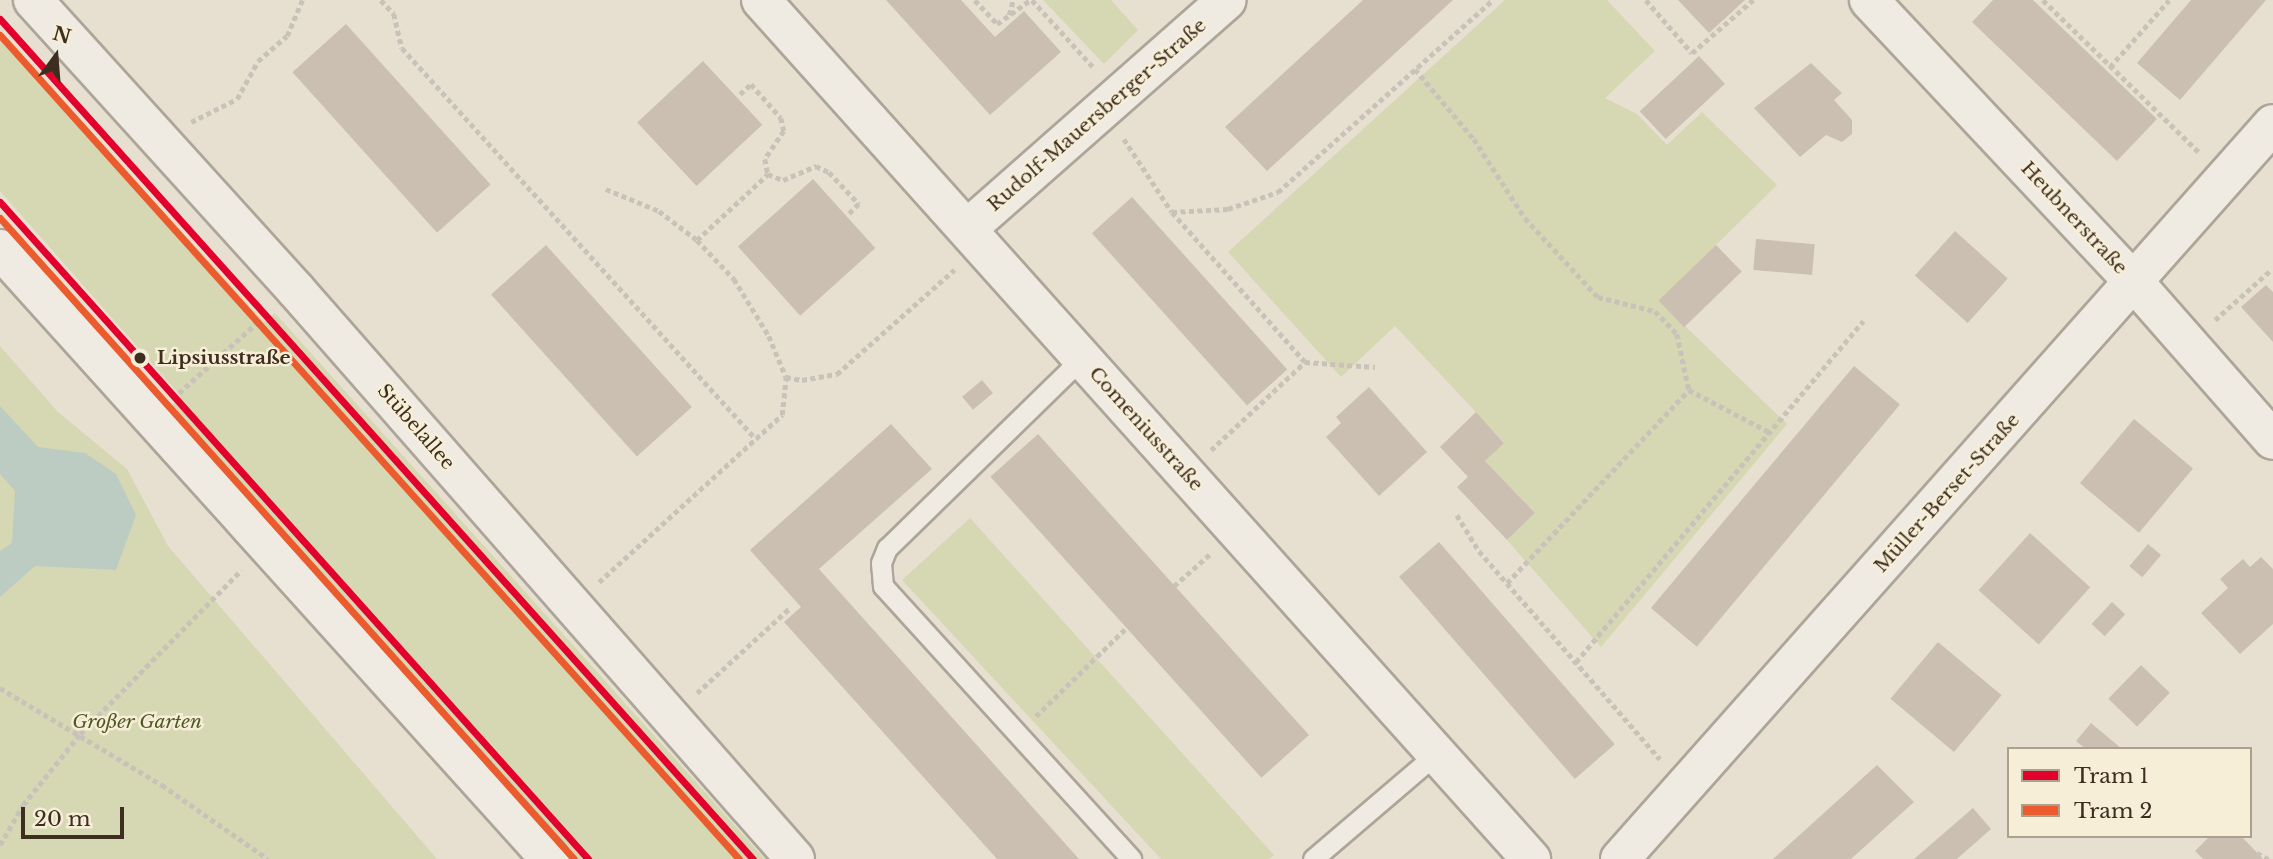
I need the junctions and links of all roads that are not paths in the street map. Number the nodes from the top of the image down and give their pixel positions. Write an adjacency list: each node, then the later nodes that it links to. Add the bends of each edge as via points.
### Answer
1 (33, 0): 13 (street, Stübelallee, via 295,289)
2 (761, 0): 6 (street, Comeniusstraße)
3 (1227, 0): 6 (street, Rudolf-Mauersberger-Straße, via 1111,103)
4 (1869, 0): 8 (street, Heubnerstraße)
5 (2273, 124): 8 (street, Müller-Berset-Straße)
6 (974, 238): 9 (street, Comeniusstraße)
7 (0, 249): 12 (street)
8 (2134, 282): 10 (street, Heubnerstraße); 17 (street, Müller-Berset-Straße)
9 (1082, 358): 11 (street, Comeniusstraße); 14 (lane, via 887,548 881,563 883,586)
10 (2273, 440)
11 (1437, 754): 15 (lane); 16 (street, Comeniusstraße)
12 (550, 859)
13 (794, 859)
14 (1131, 859)
15 (1313, 859)
16 (1531, 859)
17 (1620, 859)

